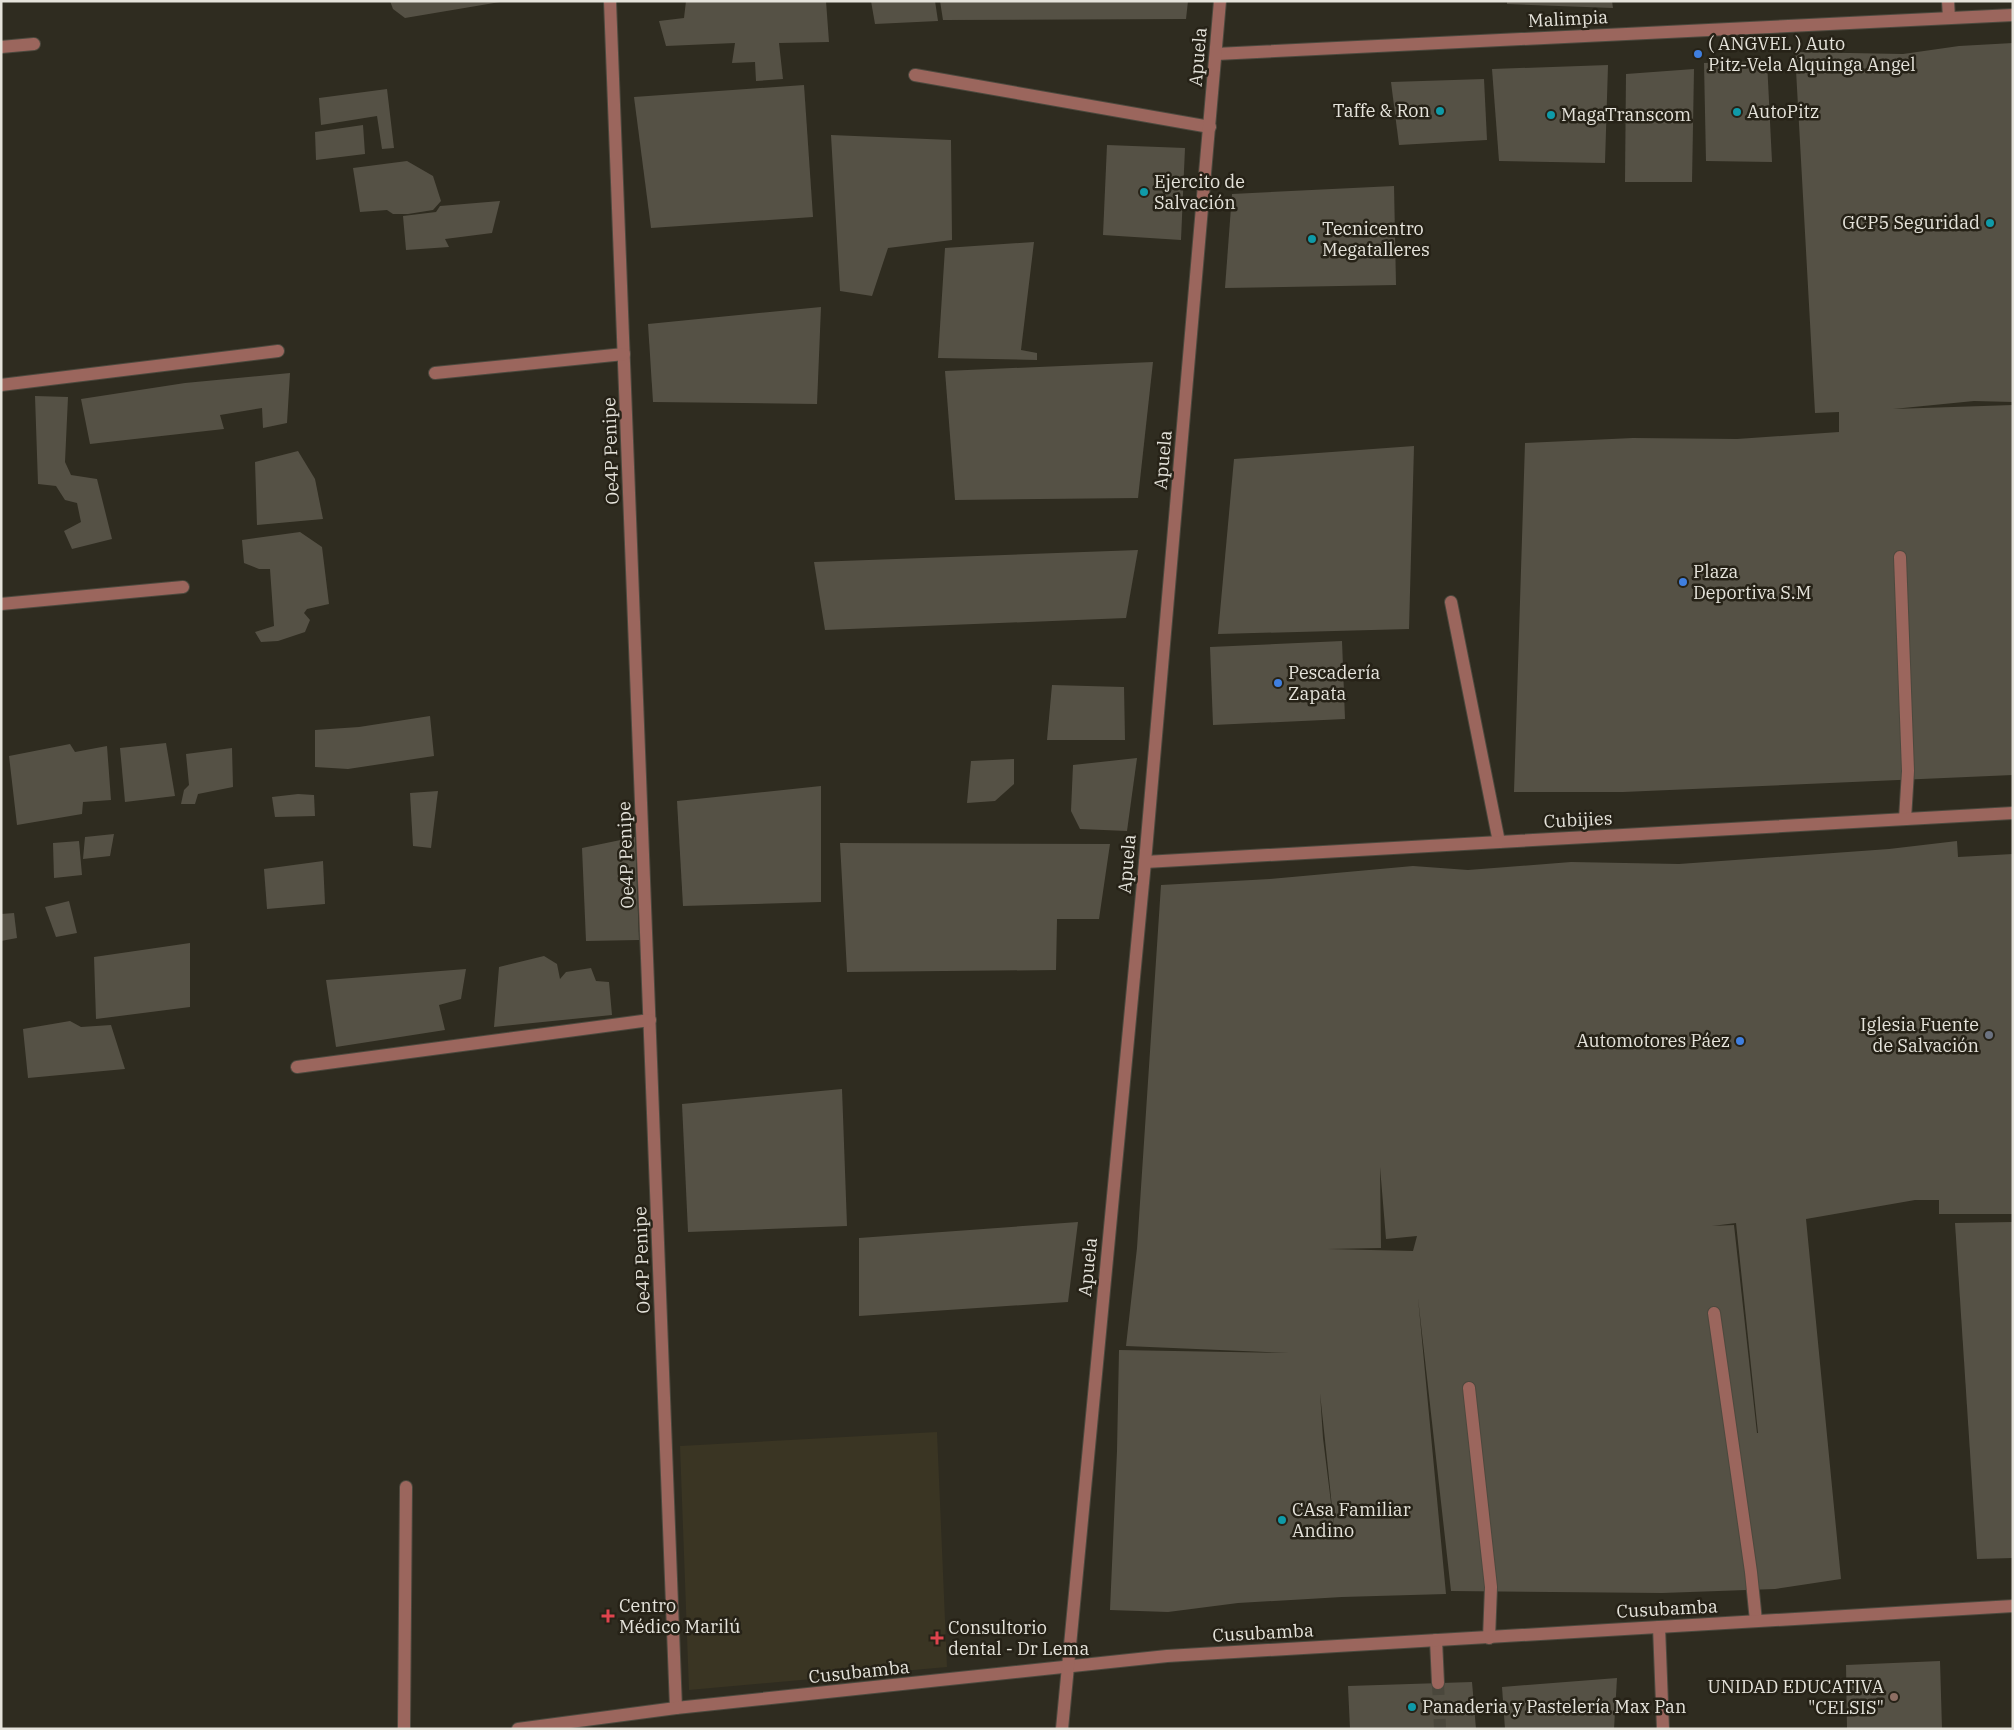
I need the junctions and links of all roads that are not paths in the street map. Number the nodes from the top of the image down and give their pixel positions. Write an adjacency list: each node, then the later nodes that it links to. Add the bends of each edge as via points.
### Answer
1 (610, 1): 12 (street, Oe4P Penipe)
2 (1220, 1): 8 (street, Apuela)
3 (1948, 1): 5 (street)
4 (2013, 15): 5 (street, Malimpia)
5 (1949, 18): 8 (street, Malimpia)
6 (34, 44): 7 (street)
7 (1, 46)
8 (1216, 54): 10 (street, Apuela)
9 (915, 75): 10 (street)
10 (1210, 127): 22 (street, Apuela)
11 (278, 351): 14 (street)
12 (624, 354): 13 (street); 23 (street, Oe4P Penipe)
13 (435, 373)
14 (1, 385)
15 (1900, 557): 20 (street, via 1908,771)
16 (182, 588): 18 (street)
17 (1451, 602): 21 (street)
18 (1, 604)
19 (2013, 813): 20 (street, Cubijies)
20 (1905, 819): 21 (street, Cubijies)
21 (1500, 842): 22 (street, Cubijies)
22 (1145, 862): 33 (street, Apuela)
23 (650, 1020): 24 (street); 35 (street, Oe4P Penipe)
24 (297, 1067)
25 (1714, 1313): 29 (street)
26 (1469, 1388): 31 (street, via 1492,1587)
27 (406, 1488): 36 (street)
28 (2013, 1606): 29 (street, Cusubamba)
29 (1756, 1621): 30 (street, Cusubamba)
30 (1659, 1627): 31 (street, Cusubamba); 39 (street)
31 (1489, 1638): 32 (street, Cusubamba)
32 (1436, 1640): 33 (street, Cusubamba, via 1167,1656); 34 (street)
33 (1067, 1668): 35 (street, Cusubamba); 38 (street, Apuela)
34 (1438, 1683)
35 (676, 1708): 37 (street, Cusubamba)
36 (404, 1729)
37 (518, 1729)
38 (1062, 1729)
39 (1662, 1729)

